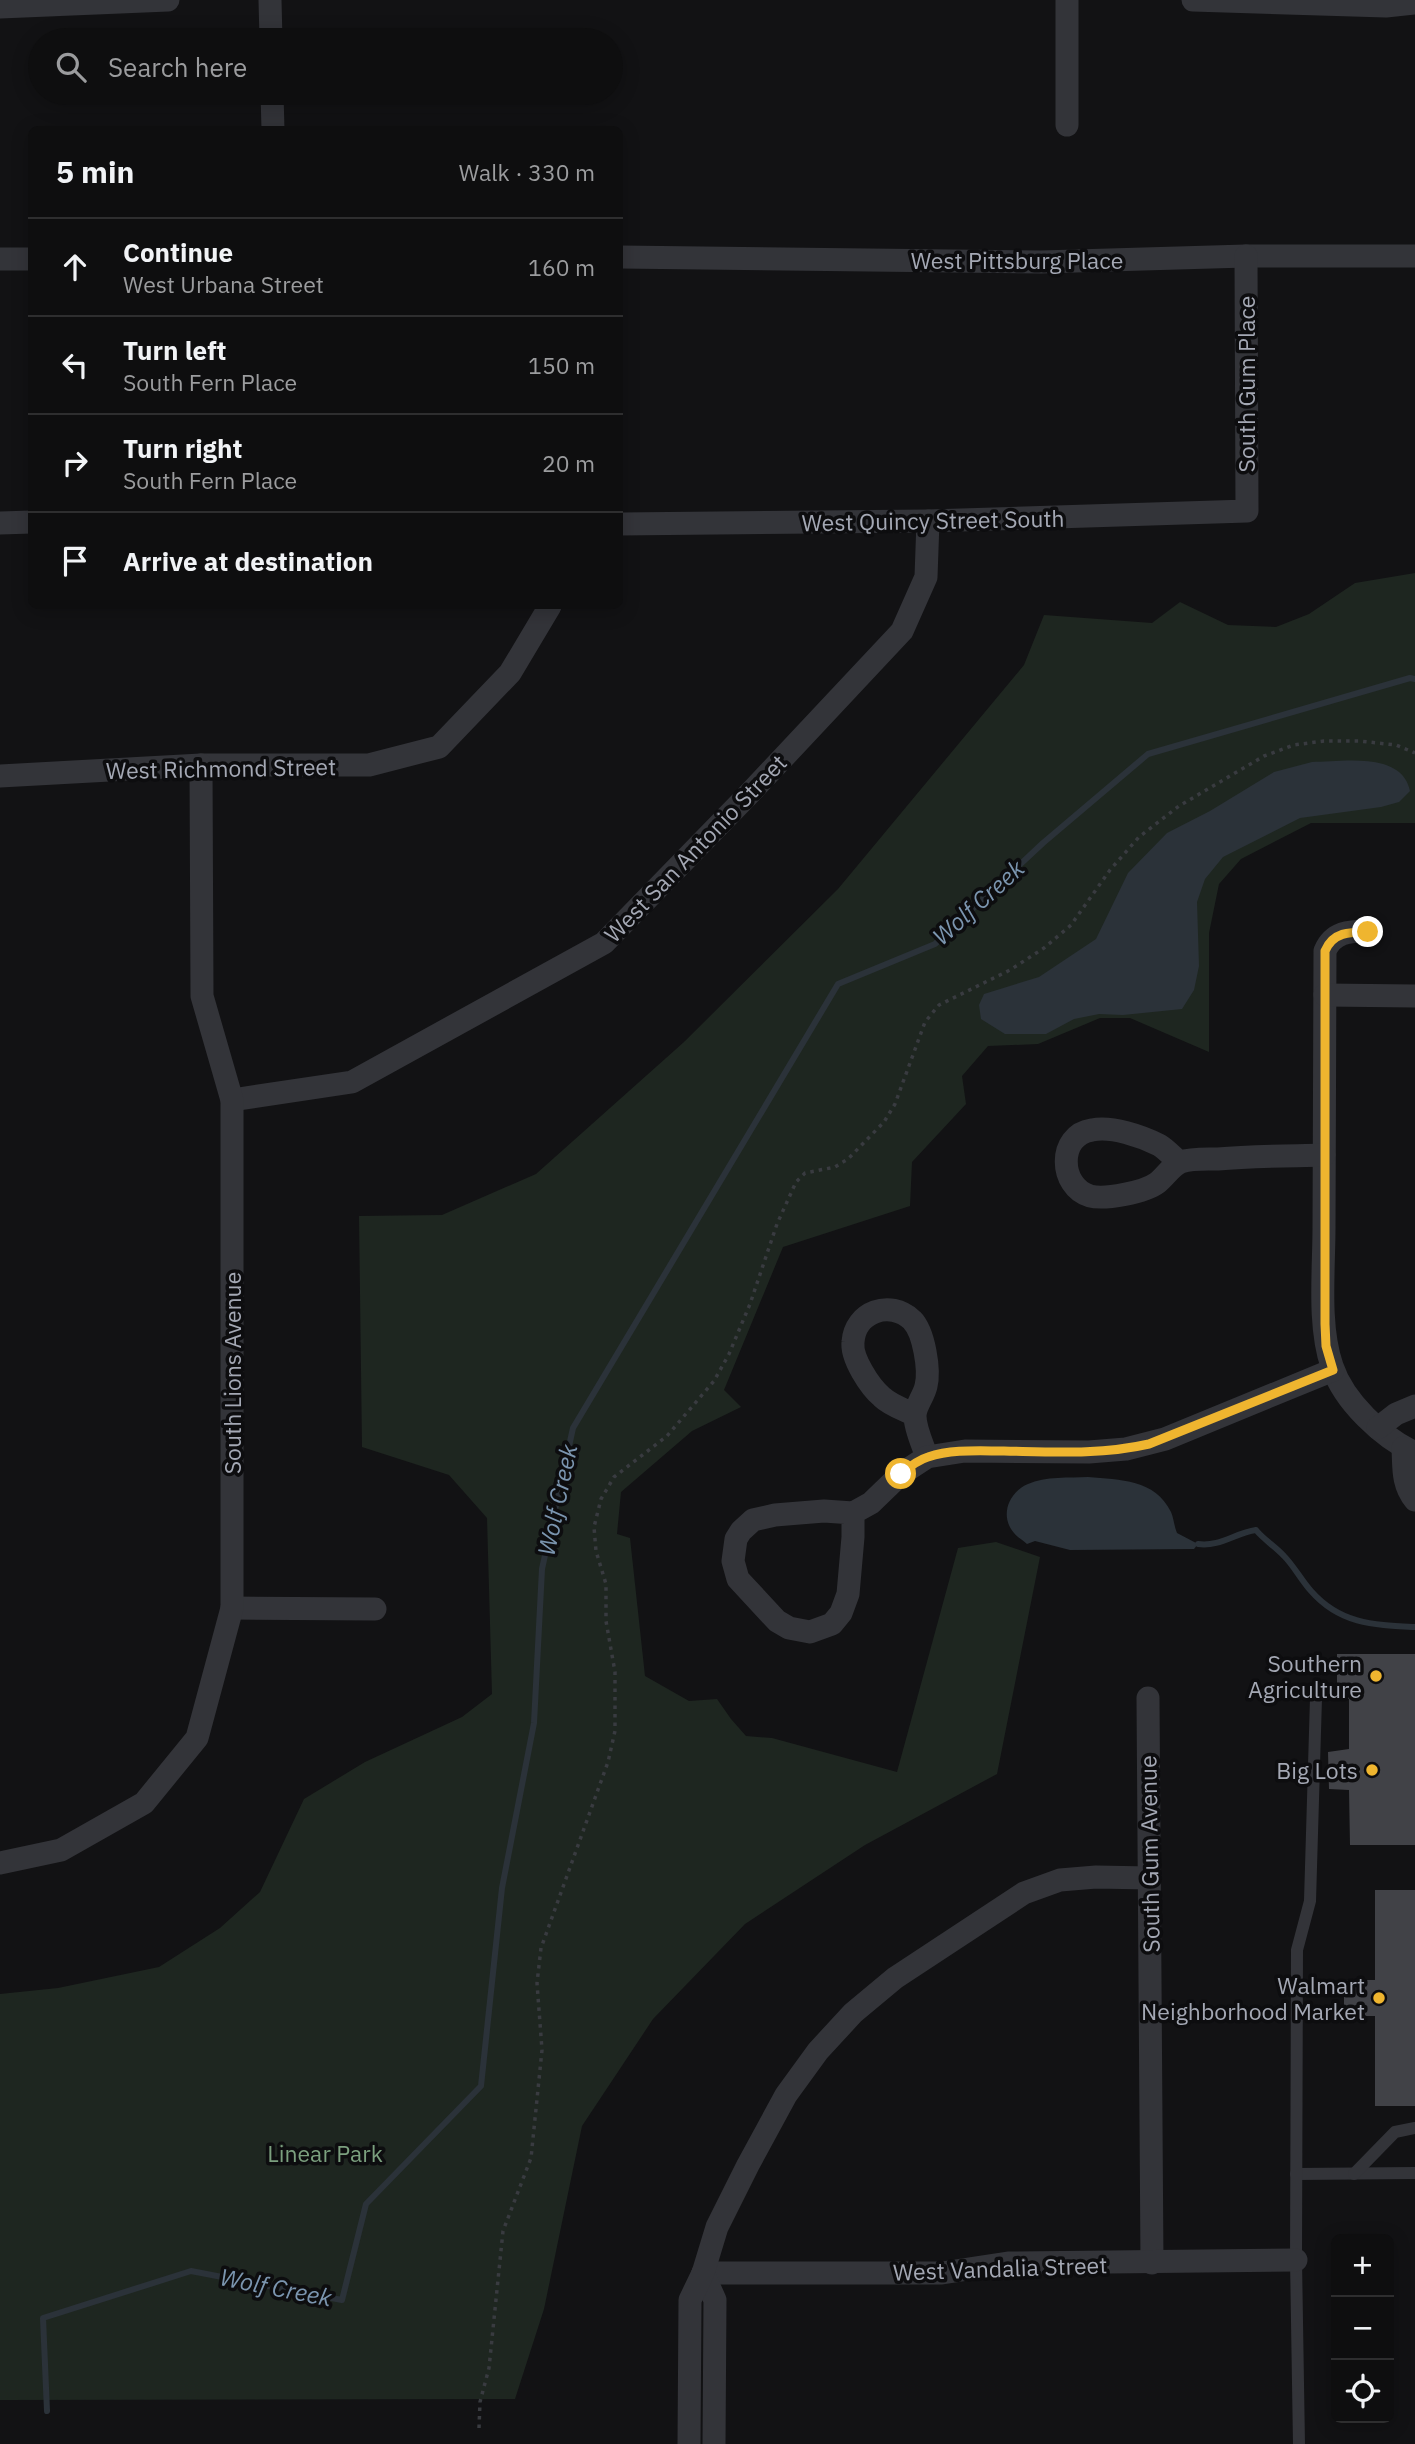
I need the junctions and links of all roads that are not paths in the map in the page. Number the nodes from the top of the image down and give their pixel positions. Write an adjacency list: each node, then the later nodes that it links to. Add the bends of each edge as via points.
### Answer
1 (168, 0): 6 (street)
2 (271, 0): 7 (street)
3 (1067, 0): 9 (street)
4 (1194, 0): 5 (street)
5 (1415, 3)
6 (0, 7)
7 (271, 28)
8 (272, 105): 10 (street)
9 (1067, 125)
10 (273, 126)
11 (1246, 256): 12 (street, West Pittsburg Place); 13 (street, West Pittsburg Place, via 1041,262); 16 (street, South Gum Place)
12 (1415, 256)
13 (623, 257)
14 (0, 259): 15 (street)
15 (28, 259)
16 (1247, 511): 18 (street, West Quincy Street South)
17 (28, 522): 19 (street)
18 (928, 522): 20 (street, West Quincy Street South); 27 (street, West San Antonio Street, via 926,577 902,631 604,943 352,1082)
19 (0, 523)
20 (623, 524)
21 (548, 609): 22 (street, West Richmond Street, via 510,673 439,747 369,765)
22 (201, 765): 23 (street, West Richmond Street); 27 (street, South Lions Avenue, via 202,996)
23 (0, 776)
24 (1368, 932): 25 (street, via 1329,940)
25 (1325, 995): 26 (street); 28 (street)
26 (1415, 996)
27 (232, 1100): 38 (street, South Lions Avenue)
28 (1324, 1155): 29 (street); 30 (street, via 1325,1324)
29 (1179, 1162): 29 (street, via 1160,1146 1104,1129 1083,1132 1070,1145 1066,1170 1081,1192 1106,1196 1156,1184)
30 (1333, 1370): 33 (street); 35 (street, via 1165,1439 1126,1449 965,1451)
31 (1415, 1406): 33 (street)
32 (915, 1415): 35 (street)
33 (1378, 1428): 34 (street)
34 (1409, 1450): 36 (street, via 1405,1485)
35 (927, 1457): 37 (street)
36 (1415, 1500)
37 (853, 1513): 37 (street, via 824,1511 753,1520 736,1539 733,1561 737,1579 789,1628 810,1632 832,1625 848,1594)
38 (232, 1608): 39 (street); 42 (street, South Lions Avenue, via 197,1738 144,1803 61,1850)
39 (375, 1609)
40 (1147, 1698): 43 (street, South Gum Avenue)
41 (1316, 1698): 46 (lane, via 1310,1901 1297,1950)
42 (0, 1863)
43 (1150, 1878): 49 (street, South Gum Avenue); 50 (street, via 1060,1880 1024,1893 895,1978 853,2013 786,2095 717,2227)
44 (1415, 2128): 47 (lane, via 1395,2132)
45 (1415, 2173): 47 (lane)
46 (1296, 2174): 47 (lane); 48 (lane)
47 (1354, 2174)
48 (1296, 2260): 49 (street, West Vandalia Street); 53 (lane)
49 (1152, 2263): 50 (street, West Vandalia Street, via 1008,2263 942,2273)
50 (703, 2273): 51 (street, via 690,2300); 52 (street, via 715,2300)
51 (689, 2444)
52 (714, 2444)
53 (1299, 2444)

